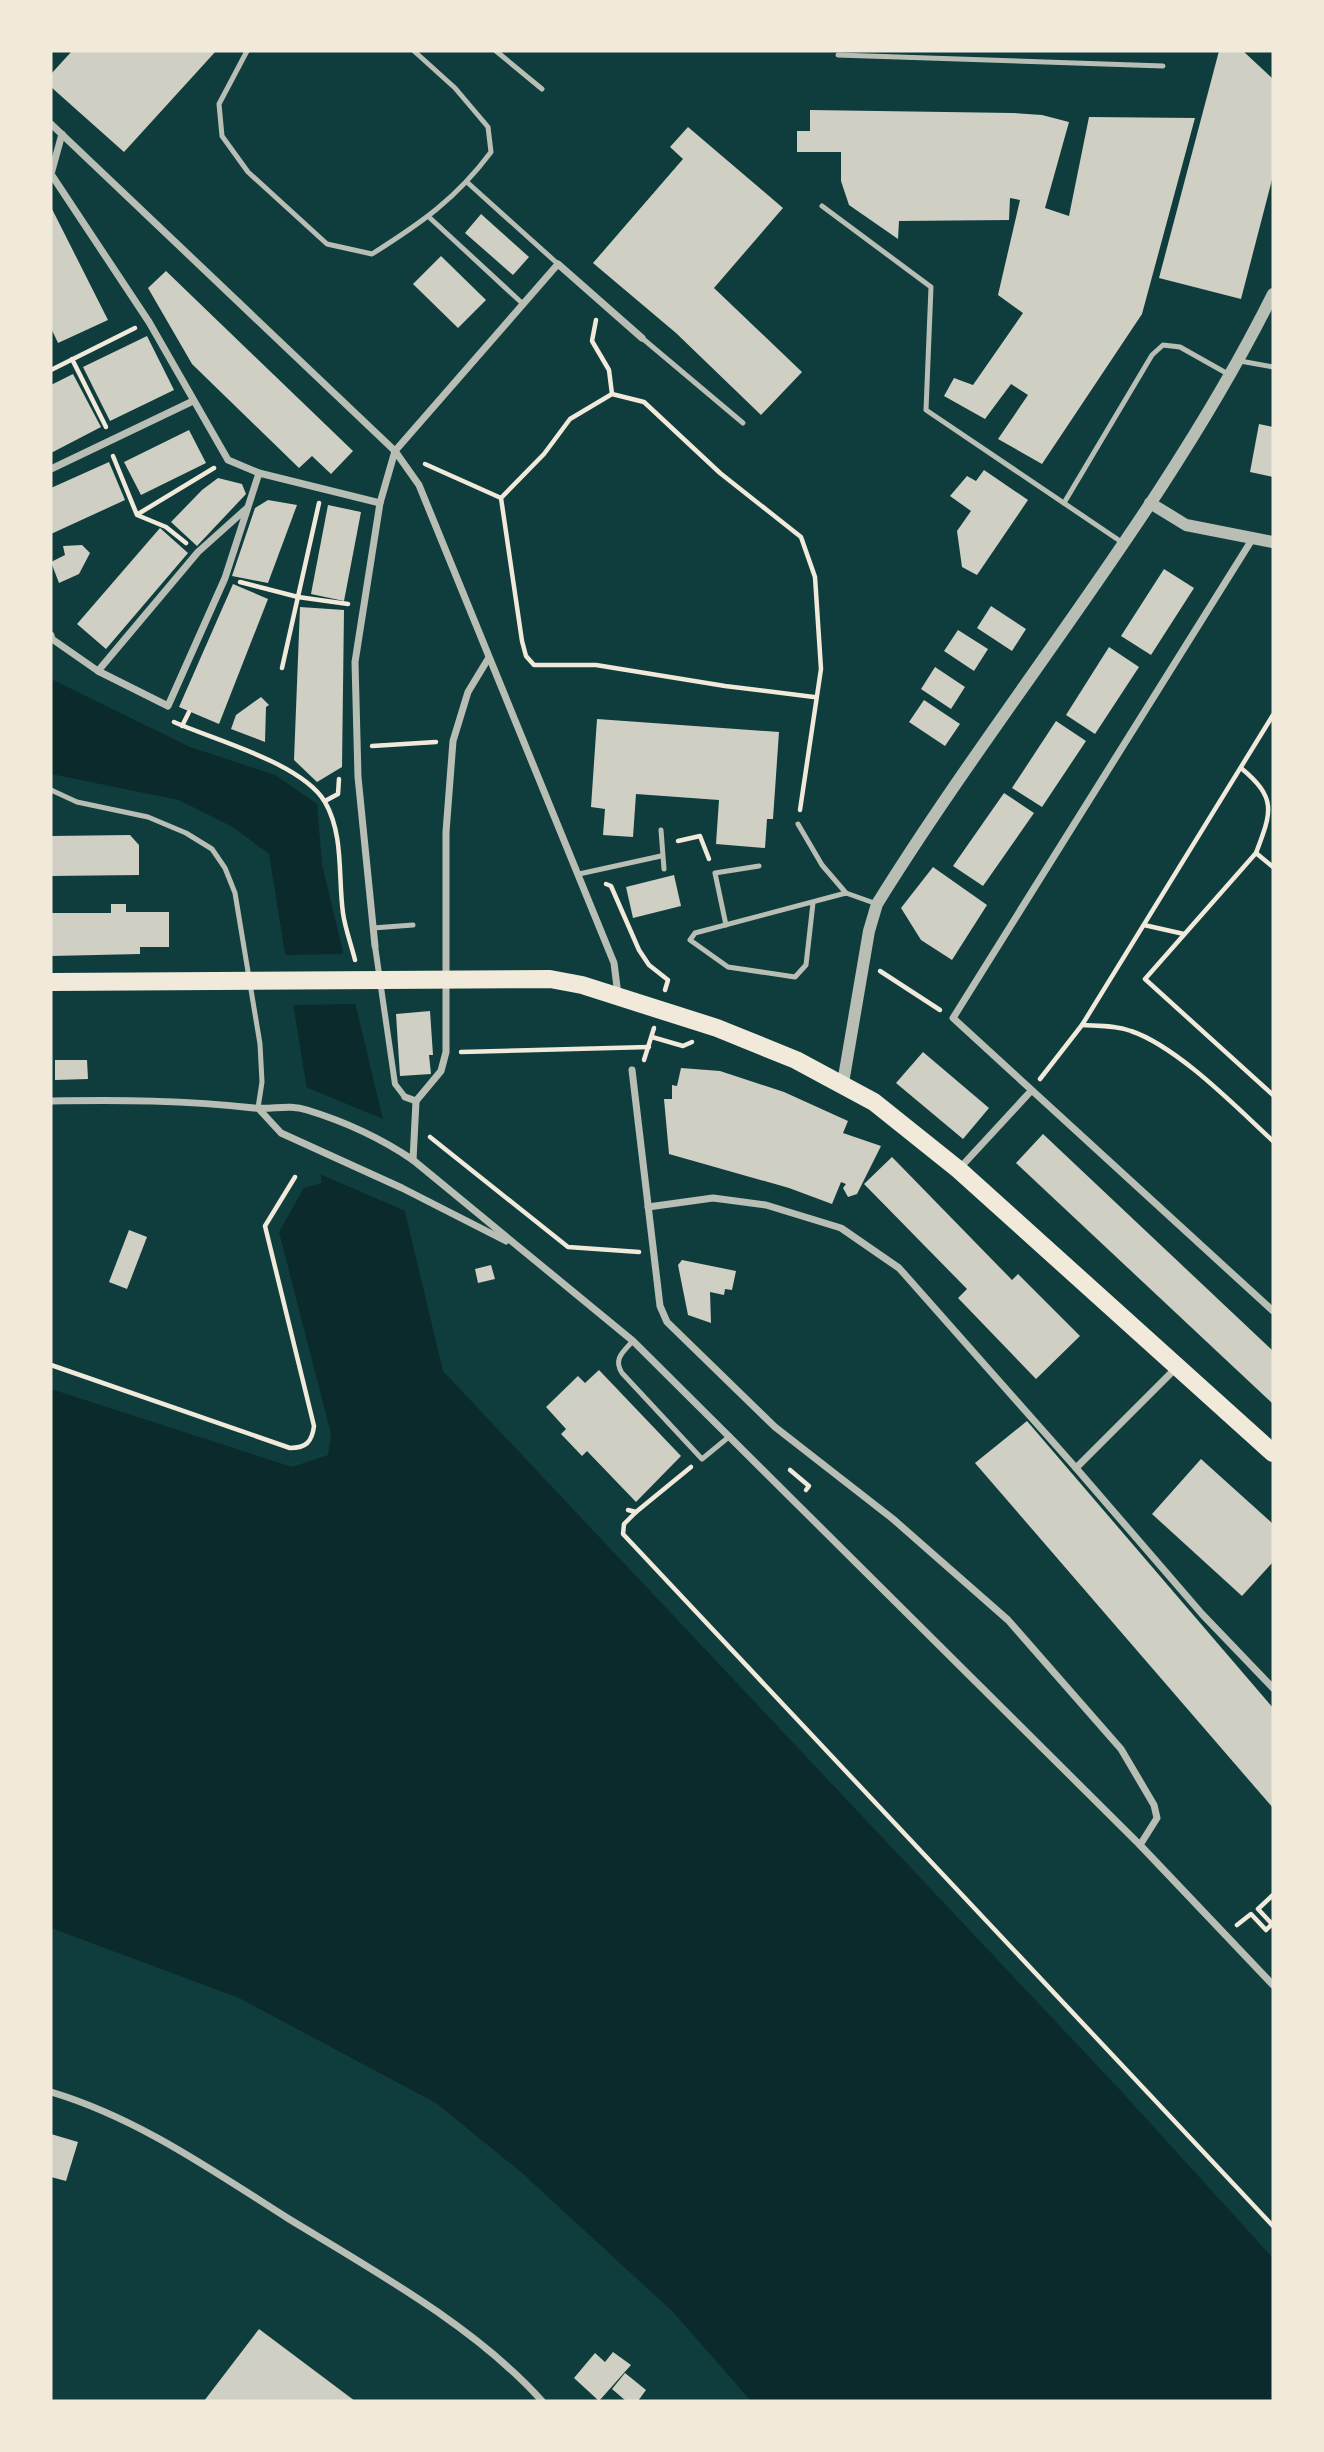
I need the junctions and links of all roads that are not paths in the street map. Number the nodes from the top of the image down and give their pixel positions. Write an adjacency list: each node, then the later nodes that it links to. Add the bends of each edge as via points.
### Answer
1 (247, 51): 13 (lane, via 219,104 222,136 247,172 327,244 372,254)
2 (414, 51): 11 (lane, via 455,88 488,127 491,152)
3 (496, 51): 8 (lane)
4 (987, 51): 6 (lane)
5 (838, 55): 6 (lane)
6 (987, 60): 7 (lane)
7 (1163, 66)
8 (542, 89)
9 (51, 124): 10 (street)
10 (62, 134): 21 (street, via 51,174 149,322); 23 (street)
11 (468, 183): 13 (lane); 14 (lane)
12 (822, 206): 27 (lane, via 931,287 926,410)
13 (430, 218): 16 (lane)
14 (558, 264): 16 (street); 17 (street)
15 (1273, 294): 18 (street)
16 (523, 304): 23 (street)
17 (642, 338): 22 (lane)
18 (1240, 361): 19 (lane); 20 (street)
19 (1273, 368)
20 (1231, 375): 27 (lane, via 1180,347 1163,345 1152,355); 28 (street)
21 (191, 402): 24 (street); 25 (street, via 228,460)
22 (743, 423)
23 (395, 451): 26 (street); 34 (street, via 419,485)
24 (51, 469)
25 (259, 473): 26 (street); 29 (street)
26 (380, 503): 48 (street, via 355,662 357,746)
27 (1064, 503): 32 (lane)
28 (1150, 503): 30 (street, via 1186,525); 32 (street)
29 (246, 509): 35 (street, via 198,552); 35 (street, via 225,578 168,706)
30 (1254, 537): 31 (street); 54 (street, via 953,1018)
31 (1273, 542)
32 (1123, 543): 45 (street)
33 (51, 635): 35 (street)
34 (488, 659): 42 (street); 57 (street, via 468,692 453,741 446,832 446,1052 441,1071)
35 (98, 671)
36 (51, 790): 58 (lane, via 77,802 148,817 212,849 218,858 235,893 260,1044)
37 (798, 824): 43 (lane, via 808,845)
38 (661, 831): 39 (lane)
39 (662, 856): 41 (lane); 42 (lane)
40 (759, 866): 47 (lane, via 715,873)
41 (664, 869)
42 (579, 874): 51 (street, via 614,964)
43 (846, 893): 44 (lane); 45 (lane)
44 (813, 903): 47 (lane); 47 (lane, via 806,965 795,977 728,967 690,940 695,933)
45 (877, 904): 53 (street)
46 (413, 925): 48 (lane)
47 (726, 925)
48 (373, 928): 49 (street)
49 (375, 946): 55 (street, via 395,1084)
50 (51, 982): 51 (main road, via 514,977 569,982)
51 (618, 996): 53 (main road, via 761,1045)
52 (632, 1070): 61 (street)
53 (843, 1083): 60 (main road, via 900,1121)
54 (1031, 1091): 60 (street); 63 (street)
55 (405, 1097): 57 (street)
56 (51, 1101): 58 (street, via 166,1100)
57 (416, 1101): 59 (street)
58 (258, 1108): 59 (street, via 288,1105 307,1110 393,1146); 62 (street, via 281,1133)
59 (413, 1160): 62 (street)
60 (959, 1170): 65 (main road)
61 (648, 1207): 68 (street, via 713,1198 766,1205 841,1228 899,1268); 70 (street, via 660,1306 667,1322 775,1427 893,1519 1008,1620 1121,1749 1154,1805 1157,1818)
62 (519, 1248): 64 (street)
63 (1273, 1311)
64 (633, 1341): 66 (street); 66 (lane, via 617,1365 702,1458)
65 (1176, 1367): 67 (main road); 68 (street)
66 (730, 1436): 70 (street)
67 (1271, 1446)
68 (1076, 1468): 69 (street, via 1202,1614)
69 (1273, 1688)
70 (1140, 1845): 71 (street)
71 (1273, 1985)
72 (51, 2092): 73 (street, via 150,2133 388,2280 513,2368)
73 (542, 2401)

